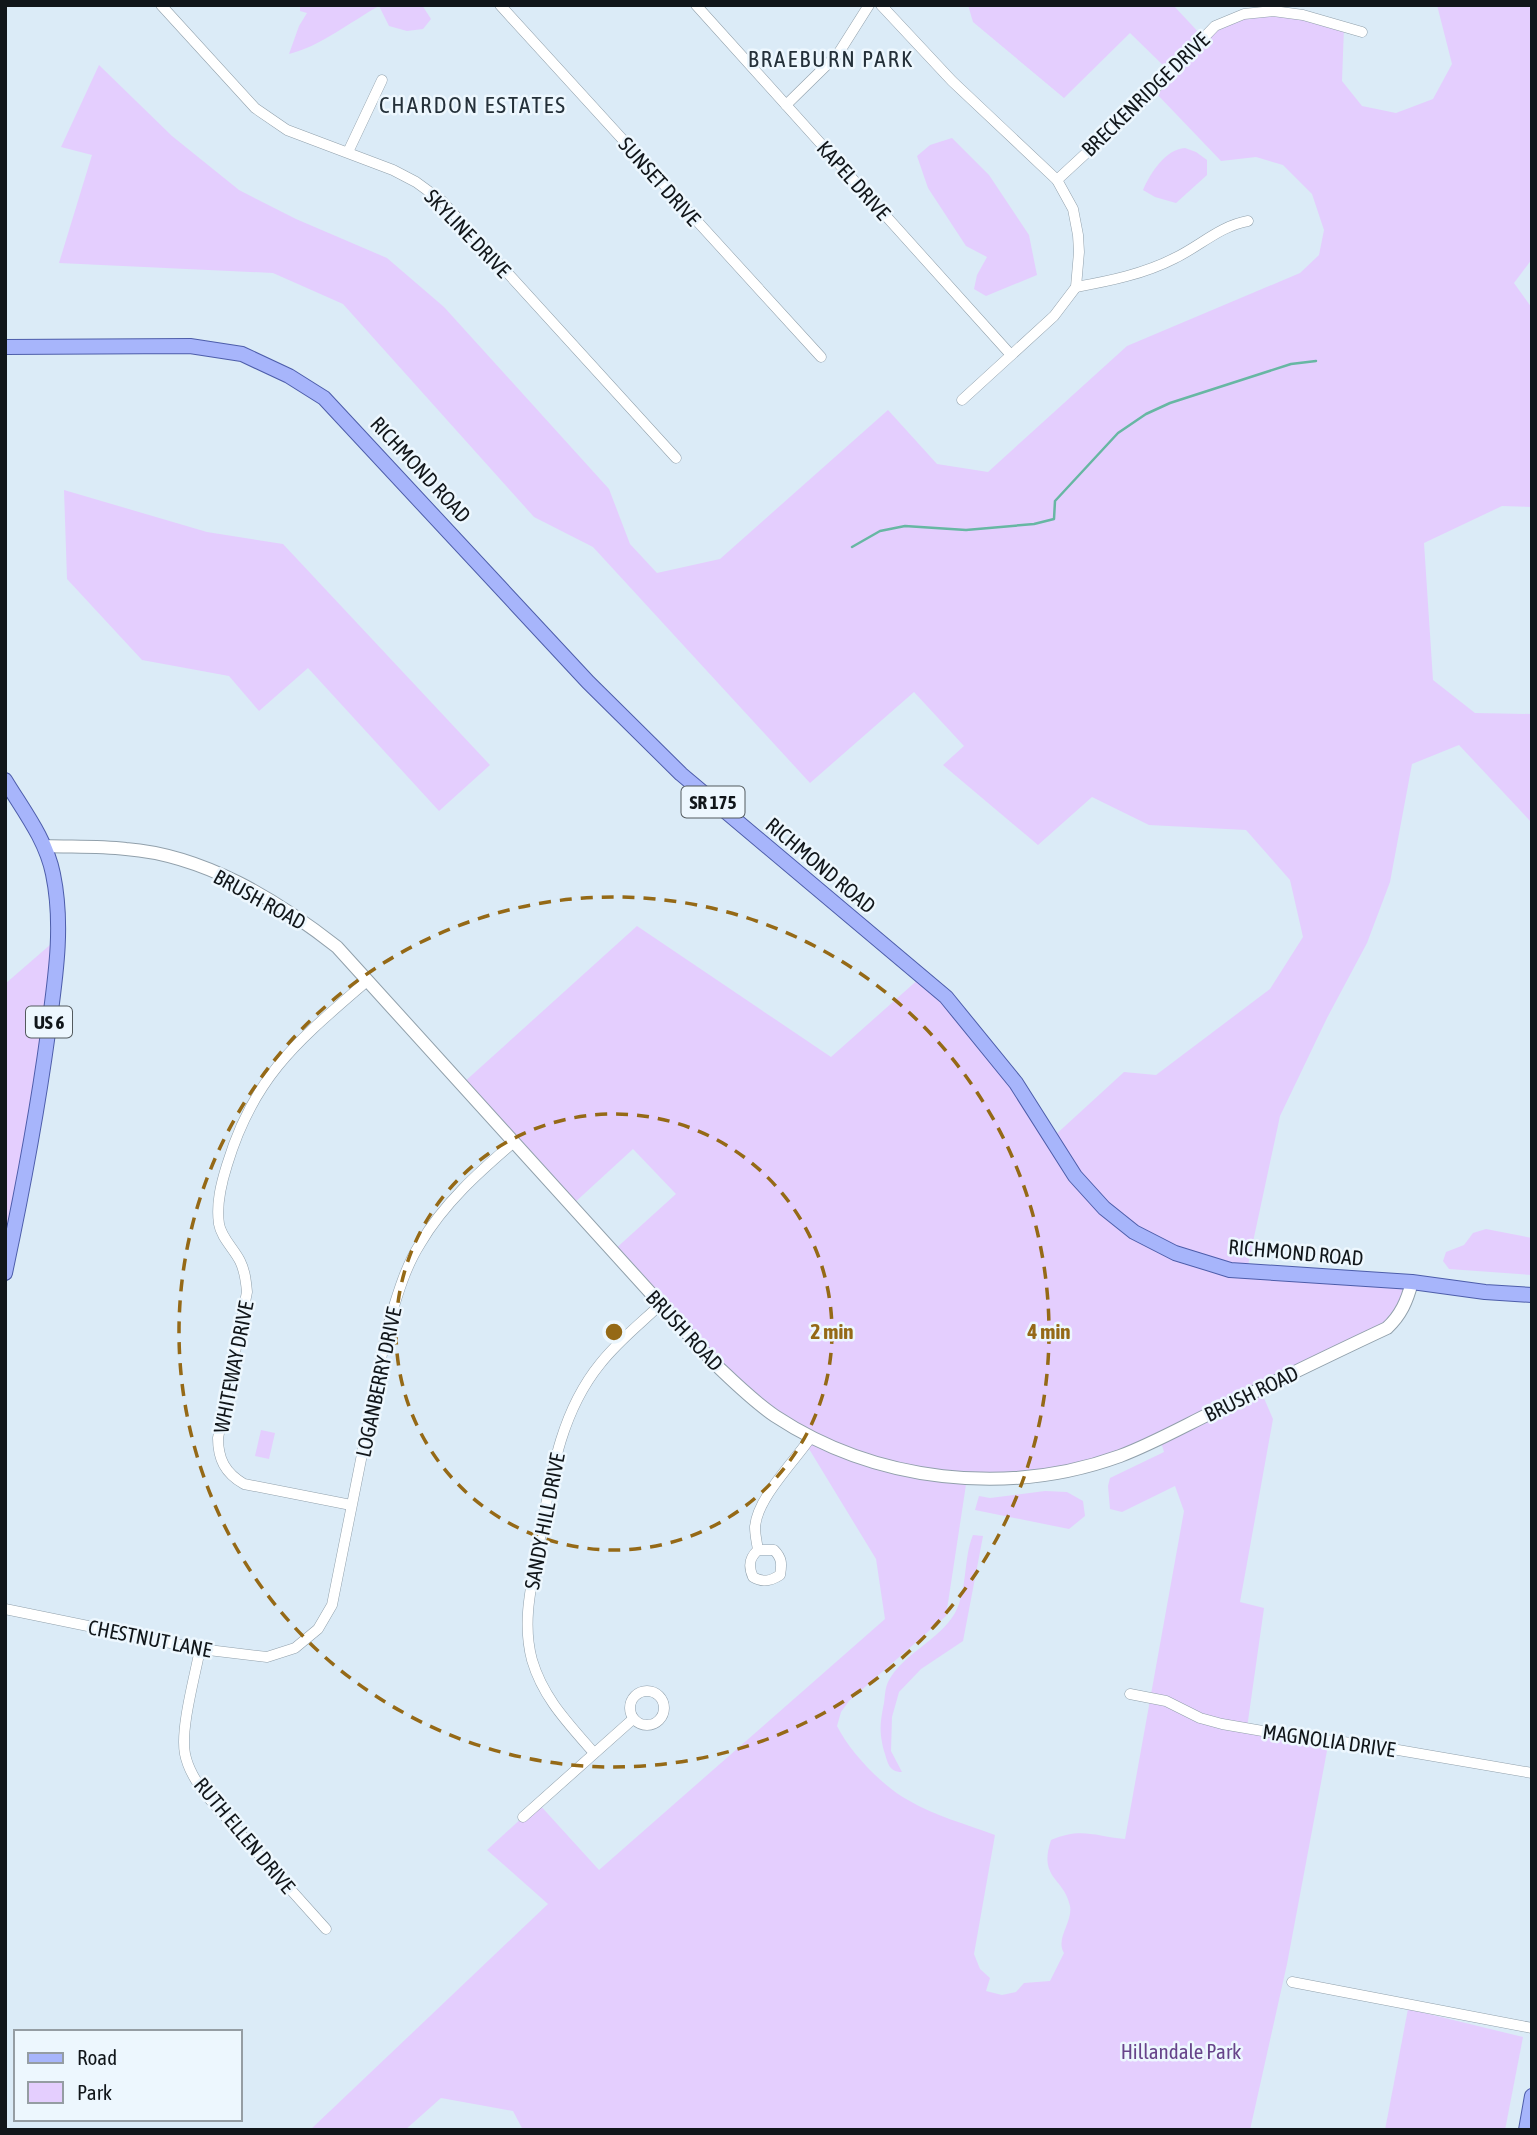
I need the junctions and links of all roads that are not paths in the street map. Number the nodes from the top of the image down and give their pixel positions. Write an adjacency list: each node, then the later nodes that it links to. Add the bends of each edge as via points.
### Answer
1 (161, 5): 9 (street, SKYLINE DRIVE, via 255,108 287,130)
2 (500, 5): 15 (street, SUNSET DRIVE)
3 (696, 5): 8 (street, KAPEL DRIVE)
4 (869, 5): 8 (street, via 838,54)
5 (881, 5): 10 (street, via 952,81)
6 (1362, 32): 10 (street, BRECKENRIDGE DRIVE, via 1273,10 1244,14 1215,26)
7 (382, 80): 9 (street)
8 (786, 105): 14 (street, KAPEL DRIVE)
9 (348, 152): 17 (street, SKYLINE DRIVE, via 416,182 442,201)
10 (1057, 180): 12 (street, via 1073,209 1078,234)
11 (1248, 221): 12 (street, via 1233,224 1175,259 1119,279)
12 (1076, 287): 14 (street, via 1054,316)
13 (5, 346): 23 (main road, RICHMOND ROAD / SR 175, via 190,345 242,354 324,398 588,682 681,774 946,997 1016,1083 1075,1176 1104,1208 1134,1232 1175,1253 1230,1270)
14 (1011, 355): 16 (street)
15 (821, 357)
16 (962, 400)
17 (676, 458)
18 (6, 785): 19 (main road, US 6)
19 (45, 846): 20 (street, BRUSH ROAD, via 127,849 195,865 298,916 337,947); 22 (main road, US 6, via 58,907 55,978 34,1131)
20 (367, 981): 21 (street, BRUSH ROAD); 27 (street, WHITEWAY DRIVE, via 295,1044 268,1076 234,1142 218,1206 219,1226 240,1261 247,1292 218,1438 222,1465 244,1484)
21 (514, 1142): 25 (street, BRUSH ROAD); 27 (street, LOGANBERRY DRIVE, via 440,1213 418,1245 387,1329)
22 (5, 1273)
23 (1412, 1282): 24 (main road, RICHMOND ROAD / SR 175); 26 (street, BRUSH ROAD, via 1407,1302 1387,1328 1130,1452 1053,1475 967,1478 928,1474 861,1458)
24 (1532, 1295)
25 (661, 1304): 26 (street, BRUSH ROAD, via 742,1390); 34 (street, SANDY HILL DRIVE, via 598,1366 573,1408 557,1447 528,1603 526,1631 544,1691)
26 (811, 1437): 28 (street, via 764,1501 755,1527)
27 (351, 1505): 30 (street, LOGANBERRY DRIVE, via 332,1605 318,1629)
28 (758, 1550)
29 (5, 1609): 31 (street, CHESTNUT LANE)
30 (295, 1648): 31 (street, CHESTNUT LANE, via 267,1657)
31 (200, 1649): 37 (street, RUTH ELLEN DRIVE, via 184,1753 193,1776)
32 (1130, 1694): 35 (street, MAGNOLIA DRIVE, via 1166,1701 1222,1724)
33 (633, 1719): 34 (street)
34 (594, 1753): 36 (street)
35 (1532, 1773)
36 (523, 1817)
37 (326, 1929)
38 (1292, 1982): 39 (street)
39 (1532, 2028)
40 (1532, 2096): 41 (main road)
41 (1526, 2130)

